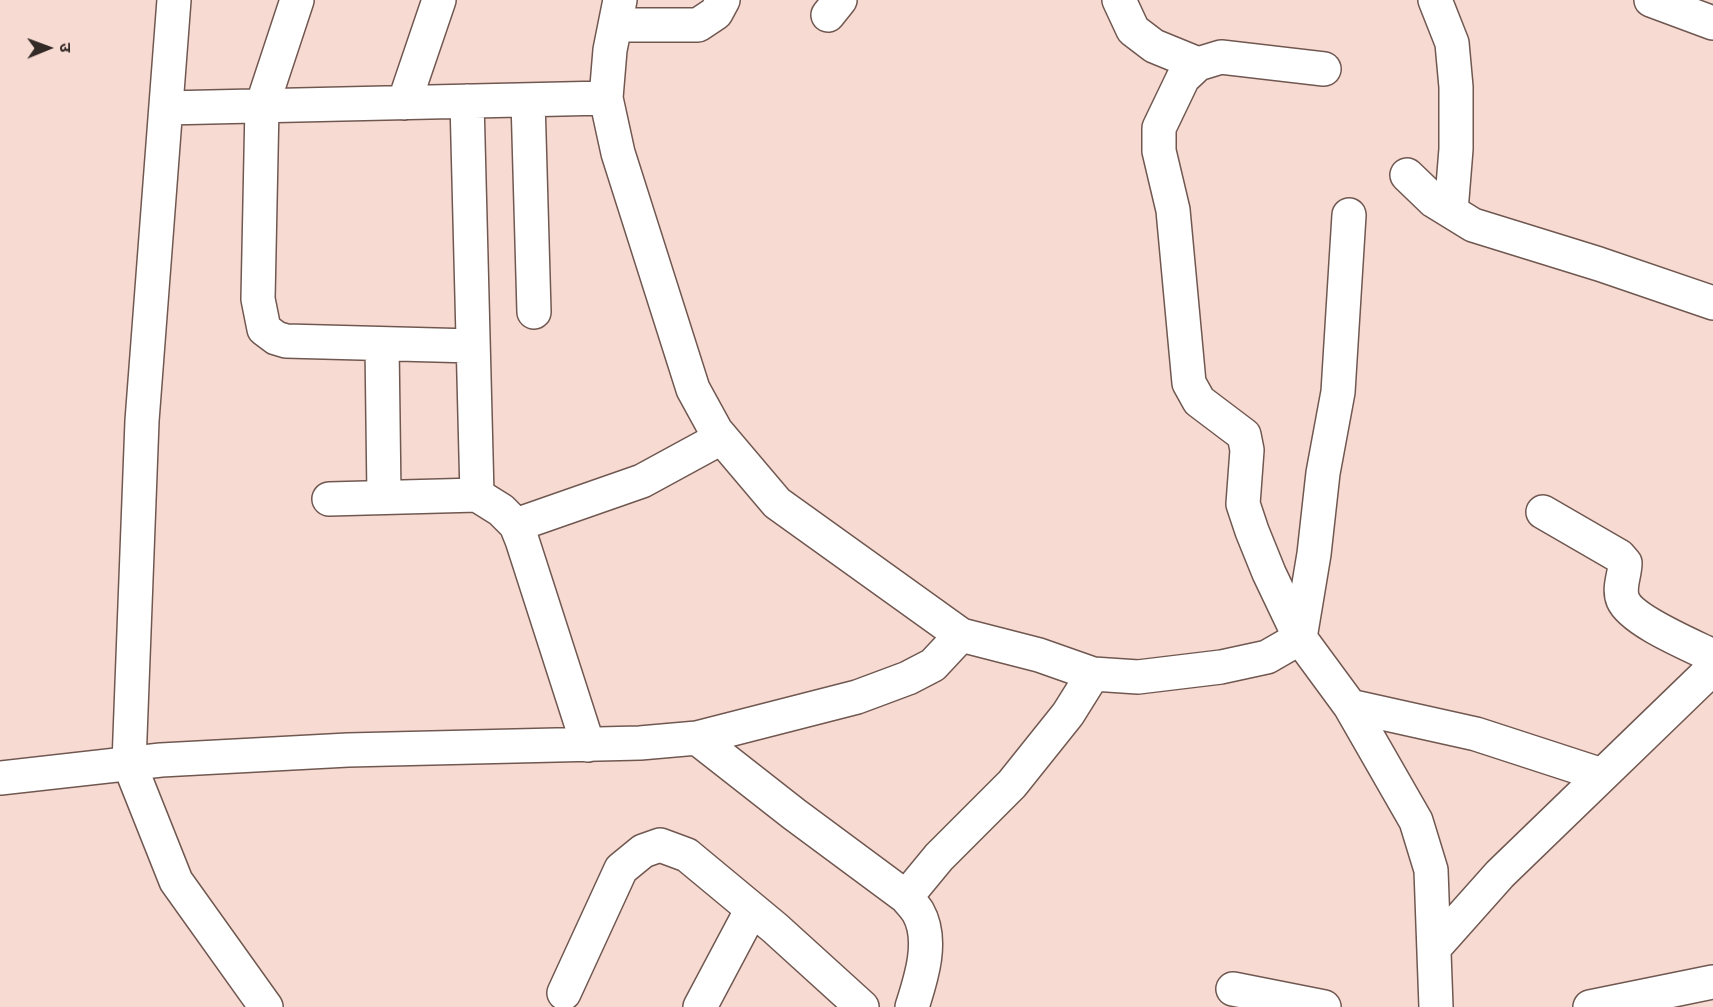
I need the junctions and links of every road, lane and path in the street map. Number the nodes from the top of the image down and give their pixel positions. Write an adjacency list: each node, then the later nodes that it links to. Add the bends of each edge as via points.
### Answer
1 (174, 0): 17 (street)
2 (297, 0): 16 (street)
3 (439, 0): 15 (street)
4 (723, 0): 8 (street, via 716,13 698,25)
5 (1119, 0): 10 (street, via 1132,30 1154,45)
6 (1435, 0): 19 (street, via 1452,43 1456,87)
7 (1651, 0): 9 (street)
8 (617, 12): 12 (street)
9 (1713, 23)
10 (1198, 64): 11 (street, via 1221,57); 32 (street, via 1183,78 1159,128 1159,151 1173,210 1189,383 1198,400 1244,435 1247,450 1243,504 1269,573)
11 (1324, 69)
12 (606, 98): 13 (street); 25 (street, via 618,153 693,389)
13 (528, 100): 14 (street); 22 (street)
14 (467, 101): 15 (street); 24 (street)
15 (404, 103): 16 (street)
16 (262, 106): 17 (street); 23 (street, via 258,299 264,329 286,342)
17 (166, 108): 39 (street, via 142,421)
18 (1407, 175): 19 (street)
19 (1450, 211): 21 (street, via 1473,225)
20 (1349, 215): 32 (street, via 1338,392)
21 (1713, 303)
22 (534, 312)
23 (382, 344): 24 (street); 27 (street)
24 (473, 346): 26 (street)
25 (721, 438): 30 (street, via 642,481); 31 (street, via 777,503)
26 (477, 495): 27 (street); 30 (street)
27 (384, 496): 28 (street)
28 (329, 499)
29 (1543, 512): 33 (street, via 1619,556 1625,563 1622,598 1640,619)
30 (516, 525): 38 (street)
31 (961, 635): 35 (street); 37 (street, via 933,665 908,678 857,697)
32 (1300, 638): 35 (street, via 1267,657 1221,667 1138,677); 36 (street)
33 (1713, 656)
34 (1713, 668): 40 (street)
35 (1093, 674): 42 (street, via 1068,714 1012,784 939,857)
36 (1350, 706): 40 (street, via 1476,734); 44 (street, via 1416,821 1431,870)
37 (697, 738): 38 (street); 42 (street)
38 (588, 745): 39 (street, via 348,750)
39 (129, 763): 41 (street); 48 (street, via 176,881)
40 (1602, 775): 44 (street, via 1500,874)
41 (0, 778)
42 (906, 897): 51 (street, via 918,913 926,938 921,979)
43 (752, 909): 47 (street, via 687,855 660,845 643,851 621,869); 49 (street); 50 (street)
44 (1435, 947): 53 (street)
45 (1713, 982): 54 (street)
46 (1233, 989): 52 (street)
47 (564, 993)
48 (266, 1007)
49 (700, 1007)
50 (862, 1007)
51 (912, 1007)
52 (1324, 1007)
53 (1436, 1007)
54 (1590, 1007)

